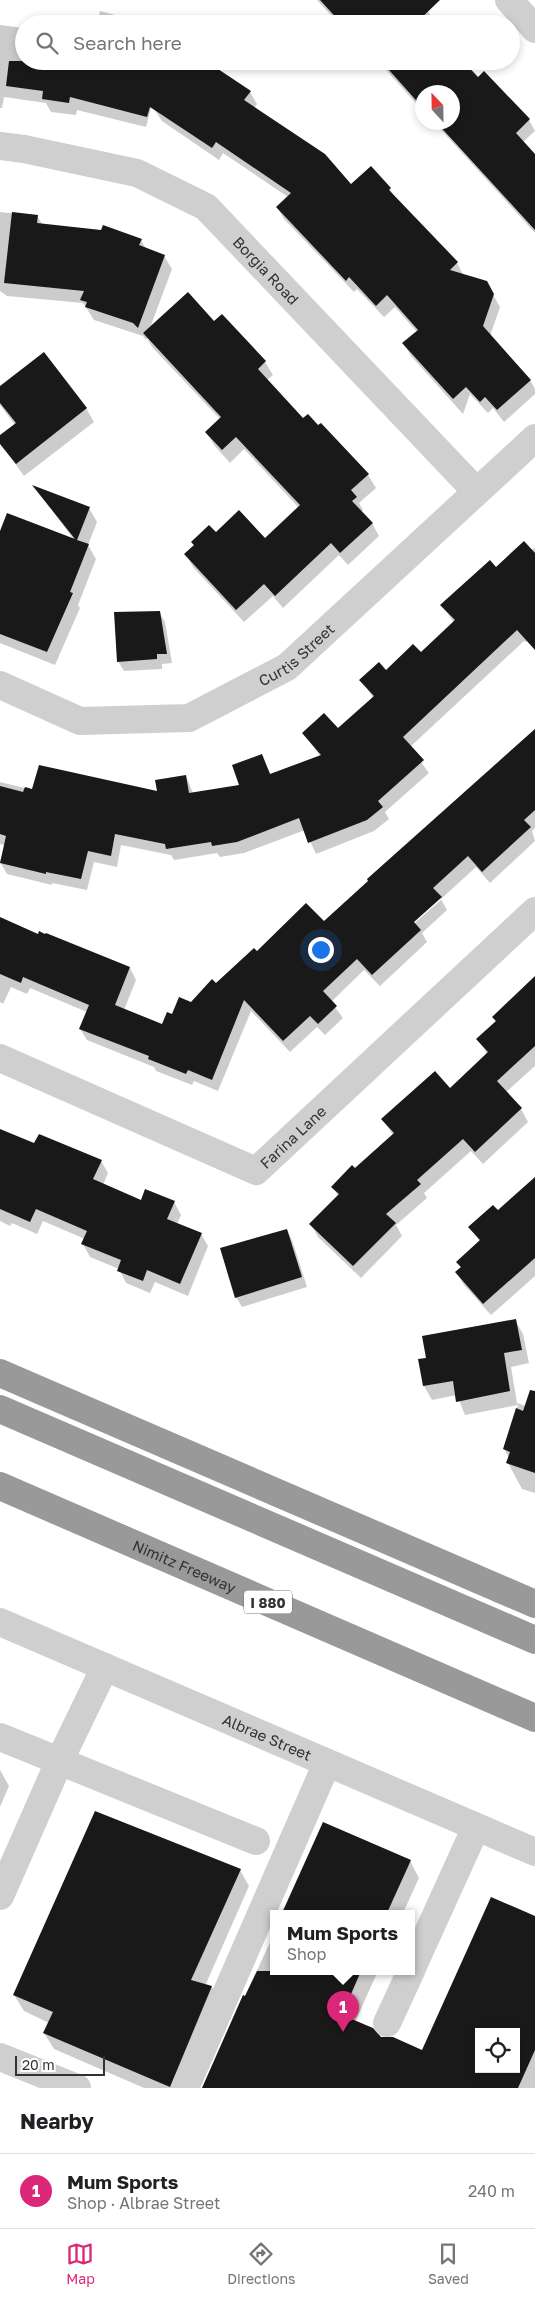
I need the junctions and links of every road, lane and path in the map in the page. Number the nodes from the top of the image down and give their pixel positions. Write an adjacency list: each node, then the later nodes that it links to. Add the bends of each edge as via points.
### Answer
1 (0, 146): 3 (street, Borgia Road, via 24,148 137,173 206,207)
2 (535, 438): 3 (street, Curtis Street)
3 (476, 491): 4 (street, Curtis Street, via 287,668 189,718 80,721)
4 (0, 685)
5 (535, 911): 6 (street, Farina Lane, via 256,1171)
6 (0, 1058)
7 (0, 1373): 10 (highway)
8 (0, 1409): 12 (highway)
9 (0, 1486): 14 (highway, Nimitz Freeway / I 880)
10 (535, 1604)
11 (0, 1622): 13 (street, Albrae Street)
12 (535, 1640)
13 (105, 1667): 16 (street); 17 (street, Albrae Street)
14 (535, 1718)
15 (0, 1737): 16 (street)
16 (59, 1762): 19 (street); 21 (street)
17 (327, 1763): 18 (street, Albrae Street); 27 (street)
18 (476, 1827): 20 (street, Albrae Street); 22 (street)
19 (256, 1841)
20 (535, 1852)
21 (0, 1896)
22 (415, 1961)
23 (409, 1975): 24 (street)
24 (387, 2023)
25 (0, 2057): 26 (street)
26 (77, 2088)
27 (185, 2088)

